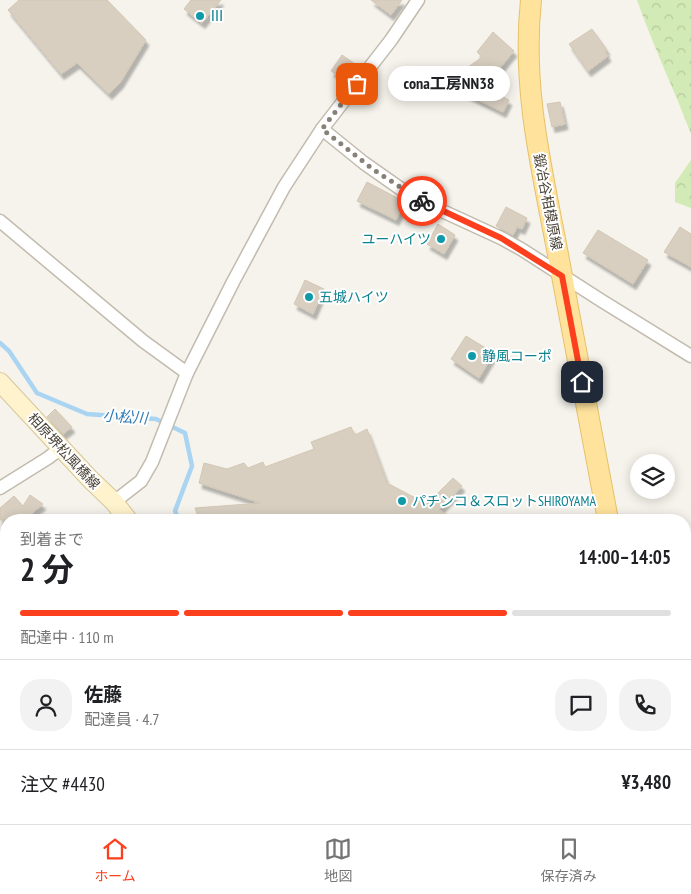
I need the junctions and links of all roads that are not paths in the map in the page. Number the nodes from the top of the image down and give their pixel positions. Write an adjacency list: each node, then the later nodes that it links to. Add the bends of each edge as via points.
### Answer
1 (418, 0): 3 (street)
2 (530, 0): 5 (main road, 鍛冶谷相模原線, via 527,55 531,101)
3 (322, 129): 5 (street, via 401,189 501,238); 7 (street, via 274,203)
4 (0, 221): 7 (street, via 143,341)
5 (562, 276): 6 (street); 13 (main road, 鍛冶谷相模原線)
6 (691, 356)
7 (187, 373): 11 (street, via 152,462 140,481)
8 (0, 382): 9 (street, 相原堺松風橋線)
9 (61, 448): 10 (street); 11 (street, 相原堺松風橋線)
10 (0, 488)
11 (114, 502): 12 (street, 相原堺松風橋線)
12 (123, 514)
13 (607, 514)

